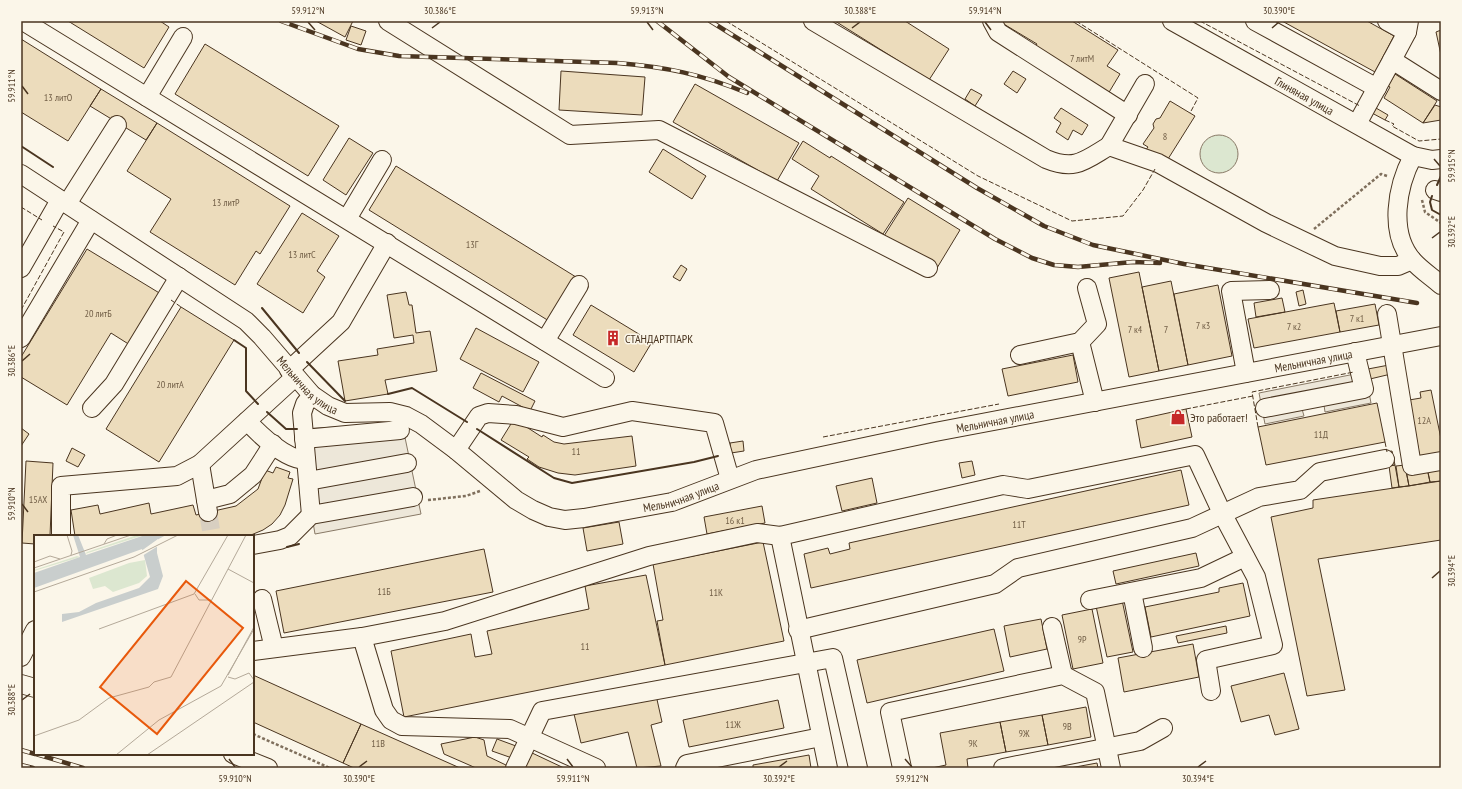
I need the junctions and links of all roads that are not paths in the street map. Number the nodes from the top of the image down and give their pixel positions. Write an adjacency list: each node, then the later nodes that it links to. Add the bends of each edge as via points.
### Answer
1 (23, 21): 14 (street)
2 (388, 21): 29 (street, via 570,135 659,130)
3 (812, 21): 18 (street, via 1060,165 1074,165)
4 (992, 21): 15 (street, via 998,32)
5 (1172, 21): 16 (street, Глиняная улица)
6 (1255, 21): 12 (street)
7 (1387, 21): 8 (street)
8 (1408, 27): 10 (street)
9 (182, 38): 14 (street)
10 (1392, 60): 12 (street); 13 (street)
11 (1145, 84): 15 (street)
12 (1377, 88): 16 (street)
13 (1441, 91)
14 (147, 96): 24 (street)
15 (1128, 115): 18 (street)
16 (1357, 124): 19 (street, Глиняная улица)
17 (117, 125): 23 (street)
18 (1109, 146): 27 (street, via 1158,163 1266,223 1335,256 1380,266 1398,266)
19 (1413, 156): 20 (street, Глиняная улица); 27 (street, via 1403,180 1397,217 1399,236)
20 (1441, 159)
21 (382, 160): 24 (street)
22 (21, 174): 23 (street, Мельничная улица)
23 (64, 202): 25 (street, Мельничная улица); 28 (street)
24 (347, 219): 26 (street)
25 (91, 220): 30 (street, Мельничная улица); 37 (street)
26 (387, 243): 38 (street); 43 (street, via 341,322)
27 (1412, 260): 32 (street)
28 (21, 268)
29 (928, 268)
30 (179, 277): 43 (street, Мельничная улица, via 246,320); 48 (street, via 114,384)
31 (580, 285): 38 (street)
32 (1441, 285)
33 (1087, 288): 39 (street, via 1097,324)
34 (1270, 290): 44 (street, via 1231,291)
35 (1387, 314): 40 (street)
36 (1441, 336): 40 (street, Мельничная улица)
37 (21, 338)
38 (545, 341): 45 (street)
39 (1080, 342): 42 (street); 47 (street)
40 (1392, 345): 41 (street, Мельничная улица); 57 (street, via 1412,466)
41 (1356, 352): 44 (street, Мельничная улица); 49 (street, via 1364,389)
42 (1020, 355)
43 (292, 373): 46 (street, Мельничная улица); 50 (street)
44 (1246, 373): 47 (street, Мельничная улица)
45 (605, 378)
46 (312, 396): 52 (street, via 302,413); 54 (street, Мельничная улица, via 345,413 390,412 406,416)
47 (1095, 402): 60 (street, Мельничная улица, via 935,432 756,470)
48 (92, 408)
49 (1265, 408)
50 (247, 421): 53 (street); 59 (street)
51 (400, 430): 52 (street)
52 (304, 439): 56 (street)
53 (272, 444): 56 (street, via 295,458); 59 (street, via 253,475 230,494 207,506)
54 (456, 450): 60 (street, Мельничная улица, via 497,485 533,510 565,520 672,502); 60 (street, via 479,416 488,413 516,415 563,427 632,410 714,423)
55 (1385, 459): 63 (street, via 1320,472 1300,490 1259,497)
56 (306, 460): 61 (street)
57 (1441, 461)
58 (407, 463): 61 (street)
59 (200, 464): 65 (street, via 177,476 61,486)
60 (730, 479)
61 (308, 481): 64 (street)
62 (413, 497): 64 (street)
63 (1222, 514): 66 (street, via 1196,455 1028,489 1003,485); 68 (street); 73 (street, via 1192,528 1018,568 995,584)
64 (311, 515): 67 (street, via 290,536)
65 (61, 535)
66 (780, 536): 73 (street); 75 (street, via 757,533 649,556 445,621)
67 (254, 545)
68 (1245, 557): 69 (street, via 1201,578); 84 (street, via 1256,577 1273,645 1206,660)
69 (1132, 592): 71 (street); 77 (street)
70 (262, 599): 76 (street)
71 (1090, 600)
72 (1052, 627): 81 (street)
73 (798, 630): 80 (street)
74 (34, 632): 79 (street)
75 (362, 637): 76 (street); 86 (street, via 384,710 391,720 402,726 510,729)
76 (274, 648): 78 (street)
77 (1143, 648)
78 (254, 651)
79 (21, 657)
80 (805, 664): 86 (street, via 542,711); 87 (street); 95 (street, via 833,658)
81 (1063, 675): 88 (street, via 1095,692); 96 (street, via 890,712)
82 (21, 684): 83 (street)
83 (34, 688)
84 (1211, 691)
85 (1164, 728): 88 (street, via 1140,741)
86 (529, 737): 91 (street); 92 (street)
87 (821, 737): 93 (street, via 687,764); 94 (street)
88 (1107, 749): 97 (street); 98 (street)
89 (236, 755): 90 (street)
90 (268, 768)
91 (515, 768)
92 (596, 768)
93 (685, 768)
94 (828, 768)
95 (858, 768)
96 (902, 768)
97 (1003, 768)
98 (1111, 768)

